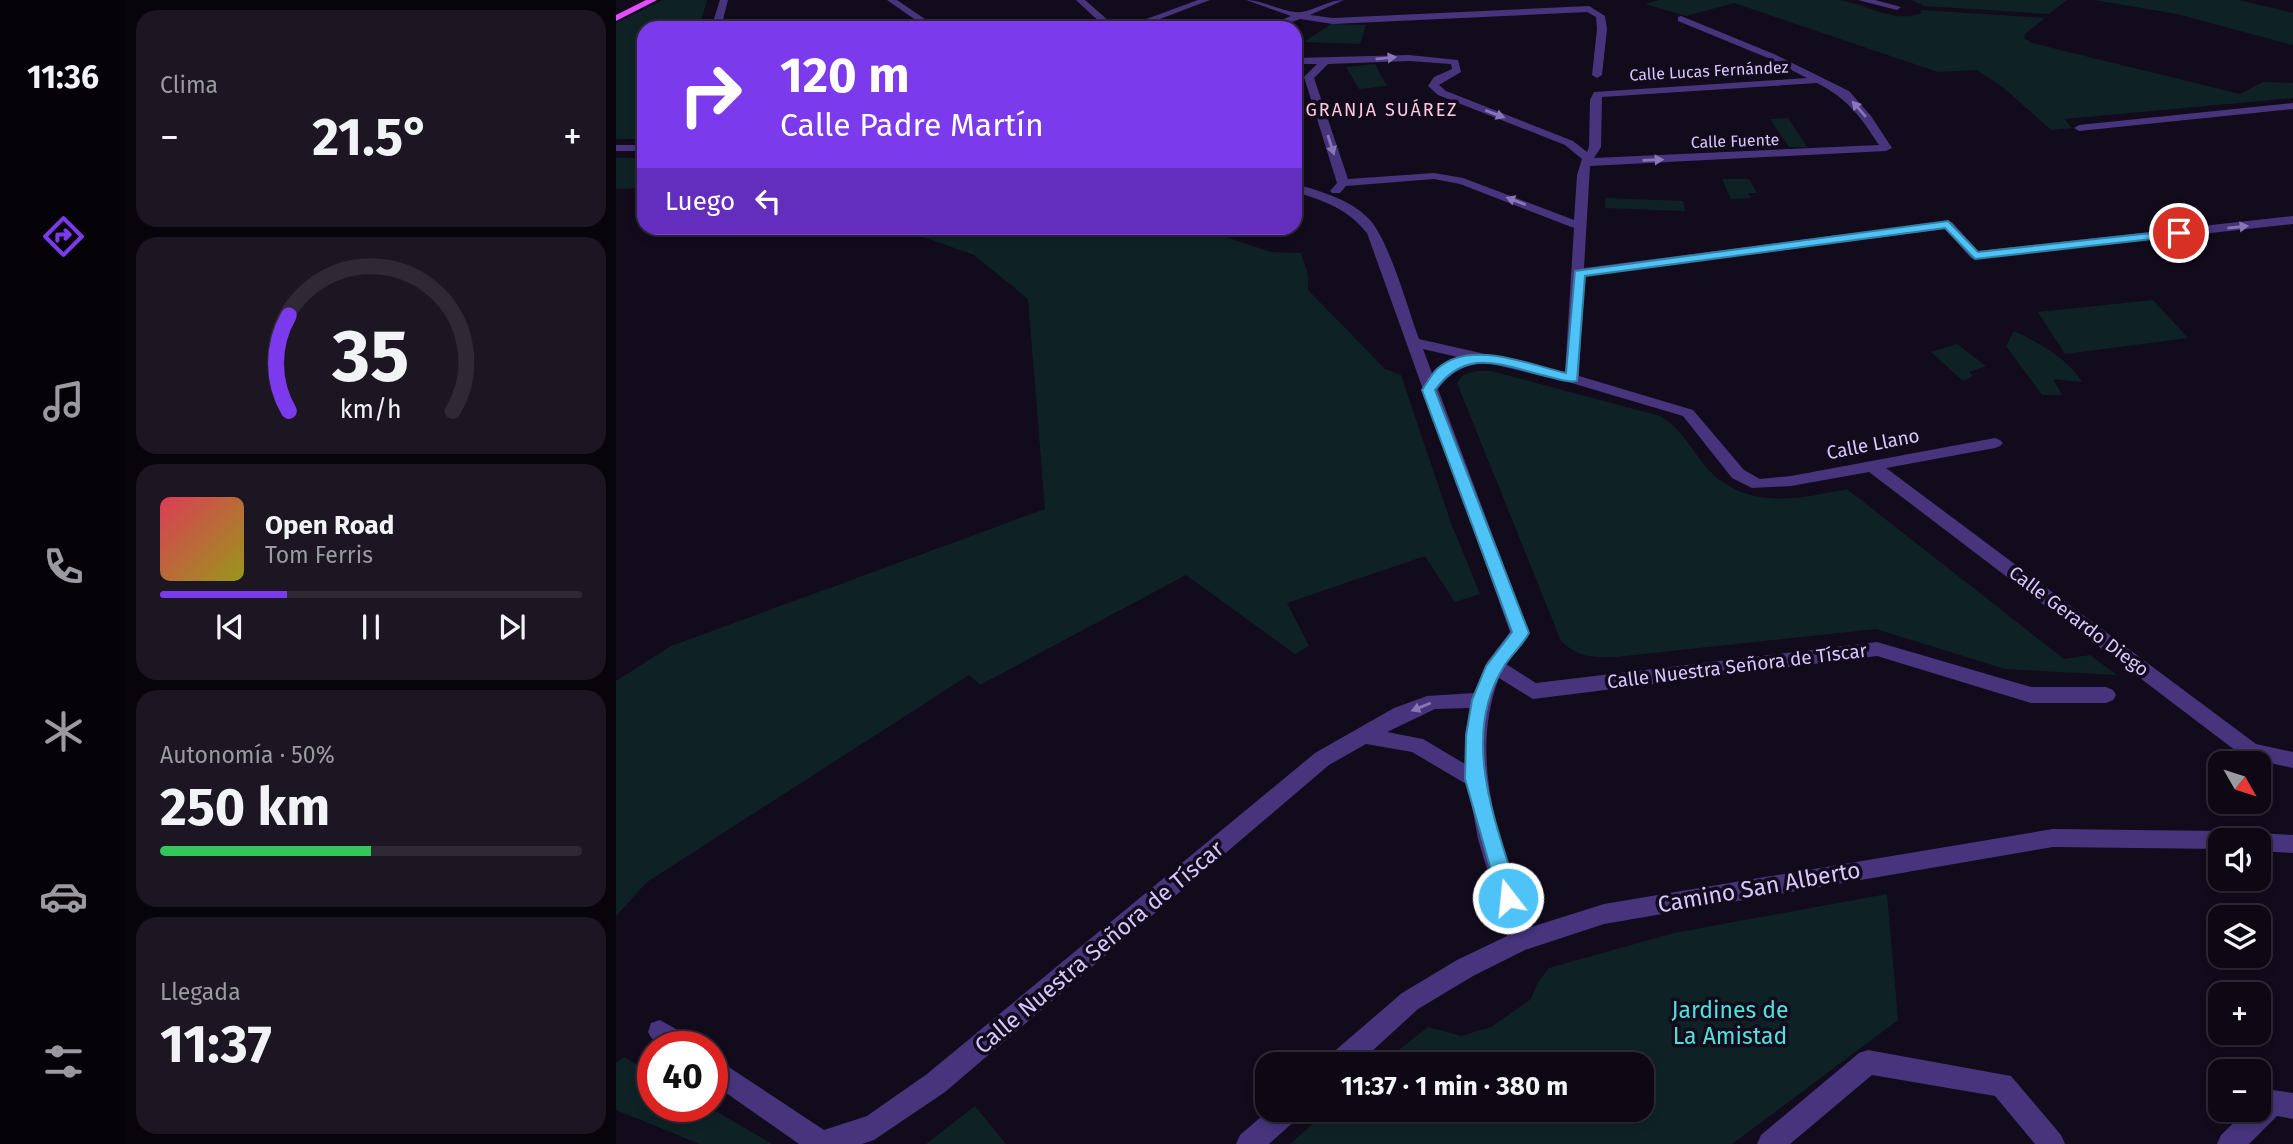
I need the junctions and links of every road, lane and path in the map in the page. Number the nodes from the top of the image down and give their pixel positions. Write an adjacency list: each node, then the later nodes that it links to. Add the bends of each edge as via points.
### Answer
1 (653, 0): 11 (main road)
2 (724, 0): 13 (street)
3 (891, 0): 14 (street)
4 (1080, 0): 15 (street)
5 (1206, 0): 16 (street)
6 (1250, 0): 10 (street)
7 (1340, 0): 10 (street)
8 (1862, 0): 9 (street)
9 (1897, 7)
10 (1301, 16): 17 (street); 20 (street, via 1388,20 1588,9 1600,16 1602,29)
11 (616, 18)
12 (1681, 19): 21 (street)
13 (718, 21)
14 (922, 21)
15 (1104, 21)
16 (1147, 21)
17 (1287, 21)
18 (1302, 61): 19 (street)
19 (1325, 62): 26 (street, one-way to 26, via 1394,57 1455,62 1457,70 1433,86 1442,93 1569,143); 27 (street, one-way to 27, via 1309,77)
20 (1597, 75)
21 (1822, 80): 26 (street, Calle Lucas Fernández, via 1598,94 1595,147); 26 (street, Calle Fuente, one-way to 21, via 1886,148 1845,93)
22 (2293, 106): 23 (street)
23 (2079, 128)
24 (616, 148): 25 (street)
25 (637, 148)
26 (1587, 161): 31 (street)
27 (1343, 183): 29 (street); 31 (street, one-way to 27, via 1463,181 1434,176)
28 (1302, 190): 29 (street)
29 (1329, 199): 33 (street, via 1371,225)
30 (2293, 220): 32 (street, one-way to 30, via 1948,225 1975,256)
31 (1580, 226): 32 (street)
32 (1579, 274): 35 (street)
33 (1412, 342): 34 (street); 36 (street)
34 (1485, 358): 35 (street); 36 (street, via 1463,360 1444,370)
35 (1572, 378): 38 (street, Calle Llano, via 1688,413 1738,474 1758,484)
36 (1429, 390): 39 (street, via 1521,633)
37 (1995, 443): 38 (street, Calle Llano)
38 (1872, 466): 43 (street, Calle Gerardo Diego, via 2251,751)
39 (1495, 666): 40 (street, Calle Nuestra Señora de Tíscar, via 1534,691 1877,649 2031,695); 41 (street)
40 (2106, 695)
41 (1481, 700): 42 (street, Calle Nuestra Señora de Tíscar, one-way to 42, via 1434,701 1401,714); 44 (street)
42 (1367, 736): 44 (street, via 1416,744); 53 (street, Calle Nuestra Señora de Tíscar, via 1322,759 936,1083 874,1127)
43 (2293, 760)
44 (1474, 779): 48 (street)
45 (2208, 840): 48 (street, Camino San Alberto, via 2053,838 1604,914)
46 (2271, 843): 47 (street)
47 (2293, 844)
48 (1520, 941): 49 (street, Camino San Alberto, via 1410,1001)
49 (1353, 1052)
50 (728, 1079): 53 (street, Calle Nuestra Señora de Tíscar)
51 (2293, 1106): 57 (street, via 2272,1103)
52 (1274, 1122): 54 (street)
53 (821, 1144)
54 (1249, 1144)
55 (1770, 1144): 56 (street, via 1868,1062 2002,1085)
56 (2052, 1144)
57 (2230, 1144)

